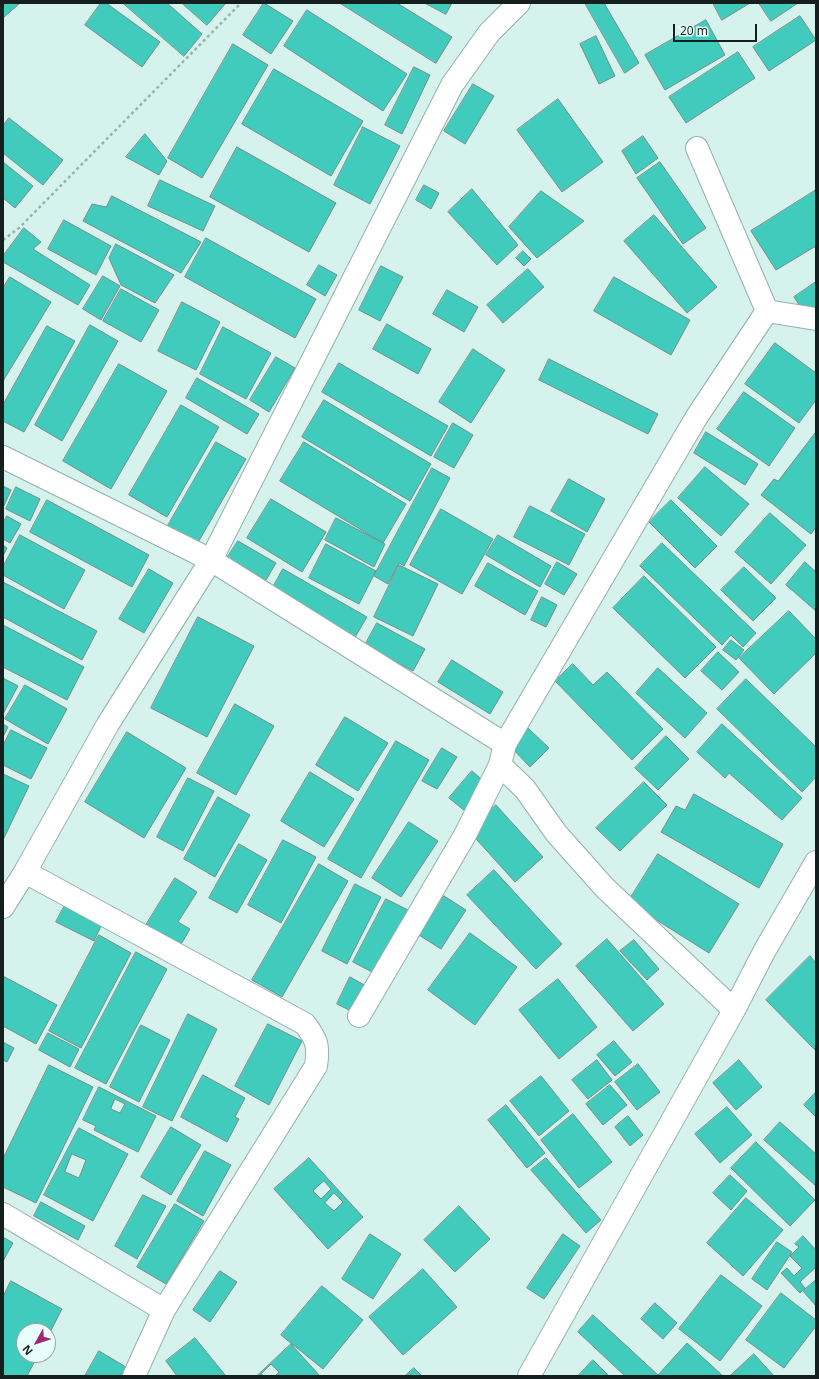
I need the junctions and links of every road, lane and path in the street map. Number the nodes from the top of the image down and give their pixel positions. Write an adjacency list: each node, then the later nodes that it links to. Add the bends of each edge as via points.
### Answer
1 (241, 3): 4 (path, via 20,228)
2 (519, 3): 8 (street, via 489,33 452,85)
3 (697, 148): 5 (street)
4 (3, 240)
5 (767, 311): 6 (street); 9 (street, via 696,418)
6 (816, 319)
7 (3, 457): 8 (street)
8 (211, 560): 9 (street); 10 (street, via 108,724)
9 (503, 755): 13 (street, via 556,832 605,888); 14 (street, via 465,834)
10 (25, 872): 12 (street); 16 (street, via 305,1024 314,1035 318,1049 316,1066)
11 (814, 872): 13 (street, via 766,950)
12 (3, 907)
13 (734, 1010): 18 (street)
14 (359, 1016)
15 (3, 1214): 16 (street)
16 (164, 1310): 17 (street)
17 (134, 1376)
18 (530, 1376)

